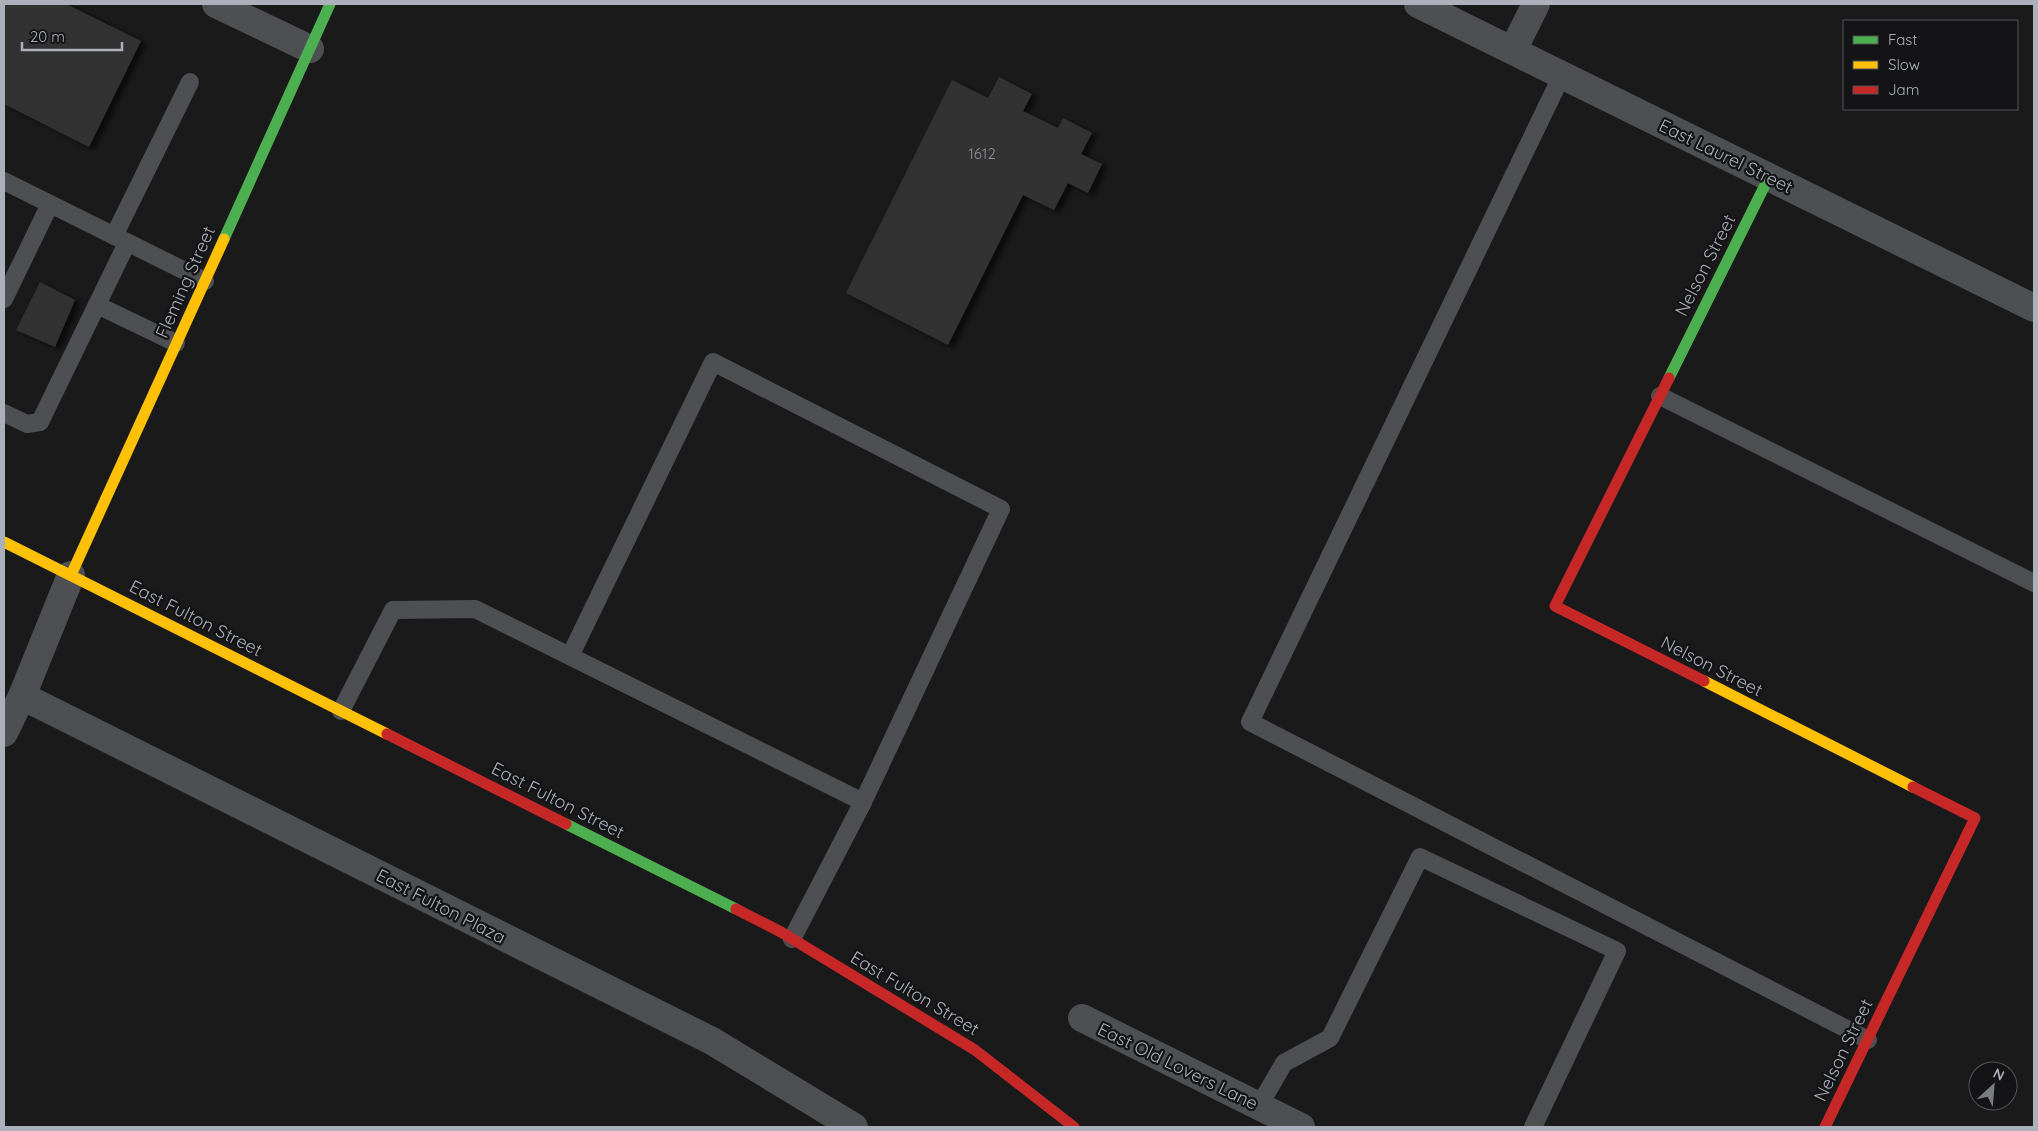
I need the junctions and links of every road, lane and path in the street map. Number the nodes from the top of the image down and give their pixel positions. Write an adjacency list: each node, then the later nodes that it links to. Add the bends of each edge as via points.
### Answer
1 (216, 4): 5 (street)
2 (330, 4): 5 (street, Fleming Street)
3 (1418, 4): 6 (street, East Laurel Street)
4 (1536, 4): 6 (street)
5 (310, 49): 13 (street, Fleming Street)
6 (1513, 50): 7 (street, East Laurel Street)
7 (1562, 75): 9 (street, East Laurel Street); 30 (lane, via 1250,722)
8 (190, 82): 12 (lane)
9 (1769, 177): 16 (street, East Laurel Street); 18 (street, Nelson Street)
10 (4, 181): 11 (lane)
11 (50, 204): 12 (lane); 14 (lane)
12 (121, 240): 13 (lane); 15 (lane)
13 (205, 281): 17 (street, Fleming Street)
14 (4, 299)
15 (97, 305): 17 (lane); 19 (lane, via 40,422 27,424)
16 (2034, 308)
17 (176, 343): 21 (street, Fleming Street)
18 (1660, 396): 22 (lane); 30 (street, Nelson Street, via 1555,606 1976,818)
19 (4, 413)
20 (4, 542): 21 (street, East Fulton Street)
21 (72, 575): 24 (street); 25 (street, East Fulton Street)
22 (2034, 584)
23 (570, 656): 25 (lane, via 475,609 393,610); 27 (lane); 27 (lane, via 713,362 1002,509)
24 (22, 696): 26 (street); 32 (street, East Fulton Plaza, via 712,1041)
25 (341, 711): 28 (street, East Fulton Street)
26 (4, 733)
27 (863, 802): 28 (lane)
28 (792, 939): 33 (street, East Fulton Street, via 976,1050)
29 (1082, 1018): 31 (street, East Old Lovers Lane)
30 (1868, 1040): 36 (street, Nelson Street)
31 (1259, 1106): 34 (street, East Old Lovers Lane); 35 (lane, via 1284,1063 1330,1038 1420,858 1617,951)
32 (854, 1127)
33 (1074, 1127)
34 (1301, 1127)
35 (1533, 1127)
36 (1825, 1127)

